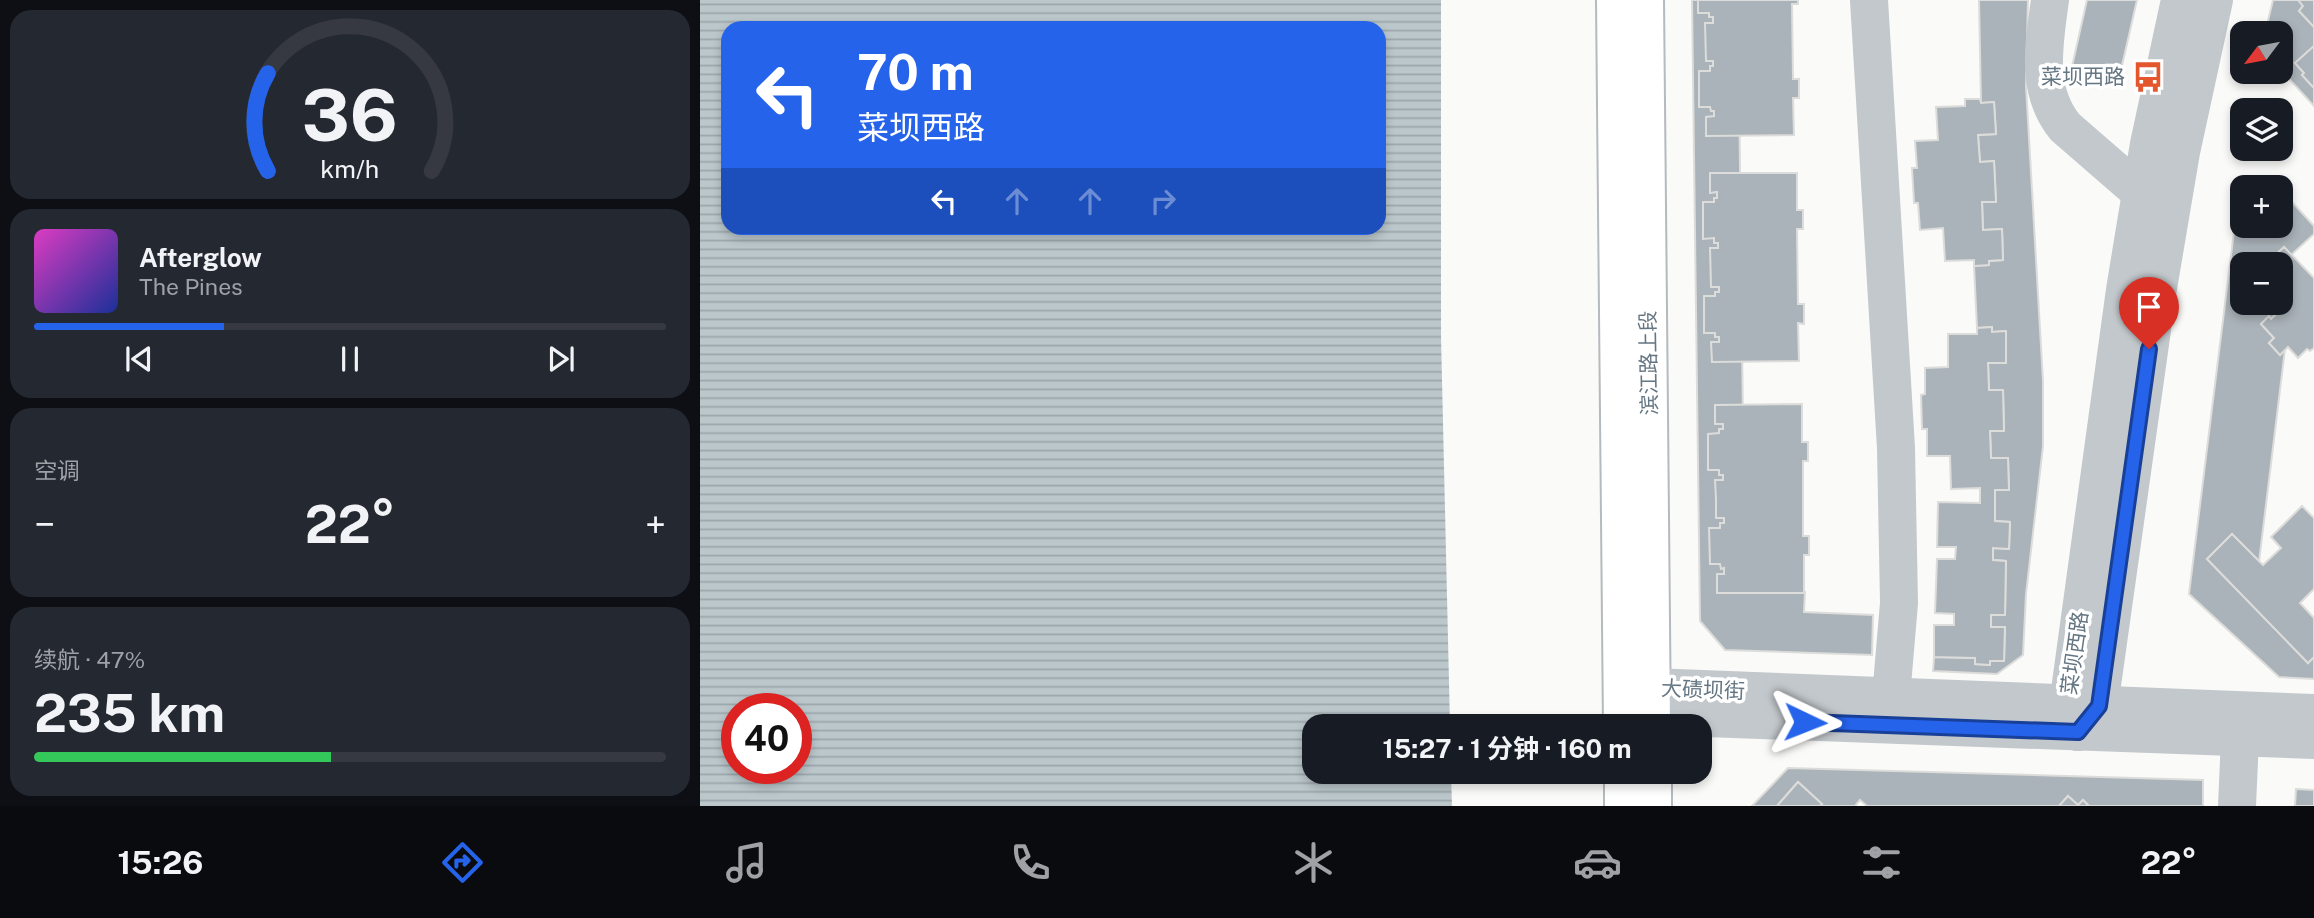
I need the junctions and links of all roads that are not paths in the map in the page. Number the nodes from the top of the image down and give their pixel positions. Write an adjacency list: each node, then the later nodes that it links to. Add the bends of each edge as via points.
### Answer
1 (1616, 0): 9 (main road, 滨江路上段)
2 (1644, 0): 9 (main road, 滨江路上段)
3 (1869, 0): 8 (street, via 1896,448 1899,603)
4 (2050, 0): 7 (street, via 2043,50 2046,90 2056,116)
5 (2180, 0): 7 (street, 菜坝西路)
6 (2214, 0): 11 (street, 菜坝西路, via 2181,152)
7 (2141, 192): 11 (street, 菜坝西路, via 2125,290)
8 (1891, 698): 9 (street, 大碛坝街); 11 (street, 大碛坝街)
9 (1640, 711): 11 (street, 大碛坝街)
10 (2314, 713): 11 (street, 大碛坝街)
11 (2082, 714): 12 (street, 大碛坝街)
12 (2240, 738): 13 (street, 大碛坝街); 18 (street)
13 (2314, 740)
14 (1624, 784): 16 (main road)
15 (1652, 784): 17 (main road)
16 (1624, 806)
17 (1652, 806)
18 (2237, 806)

